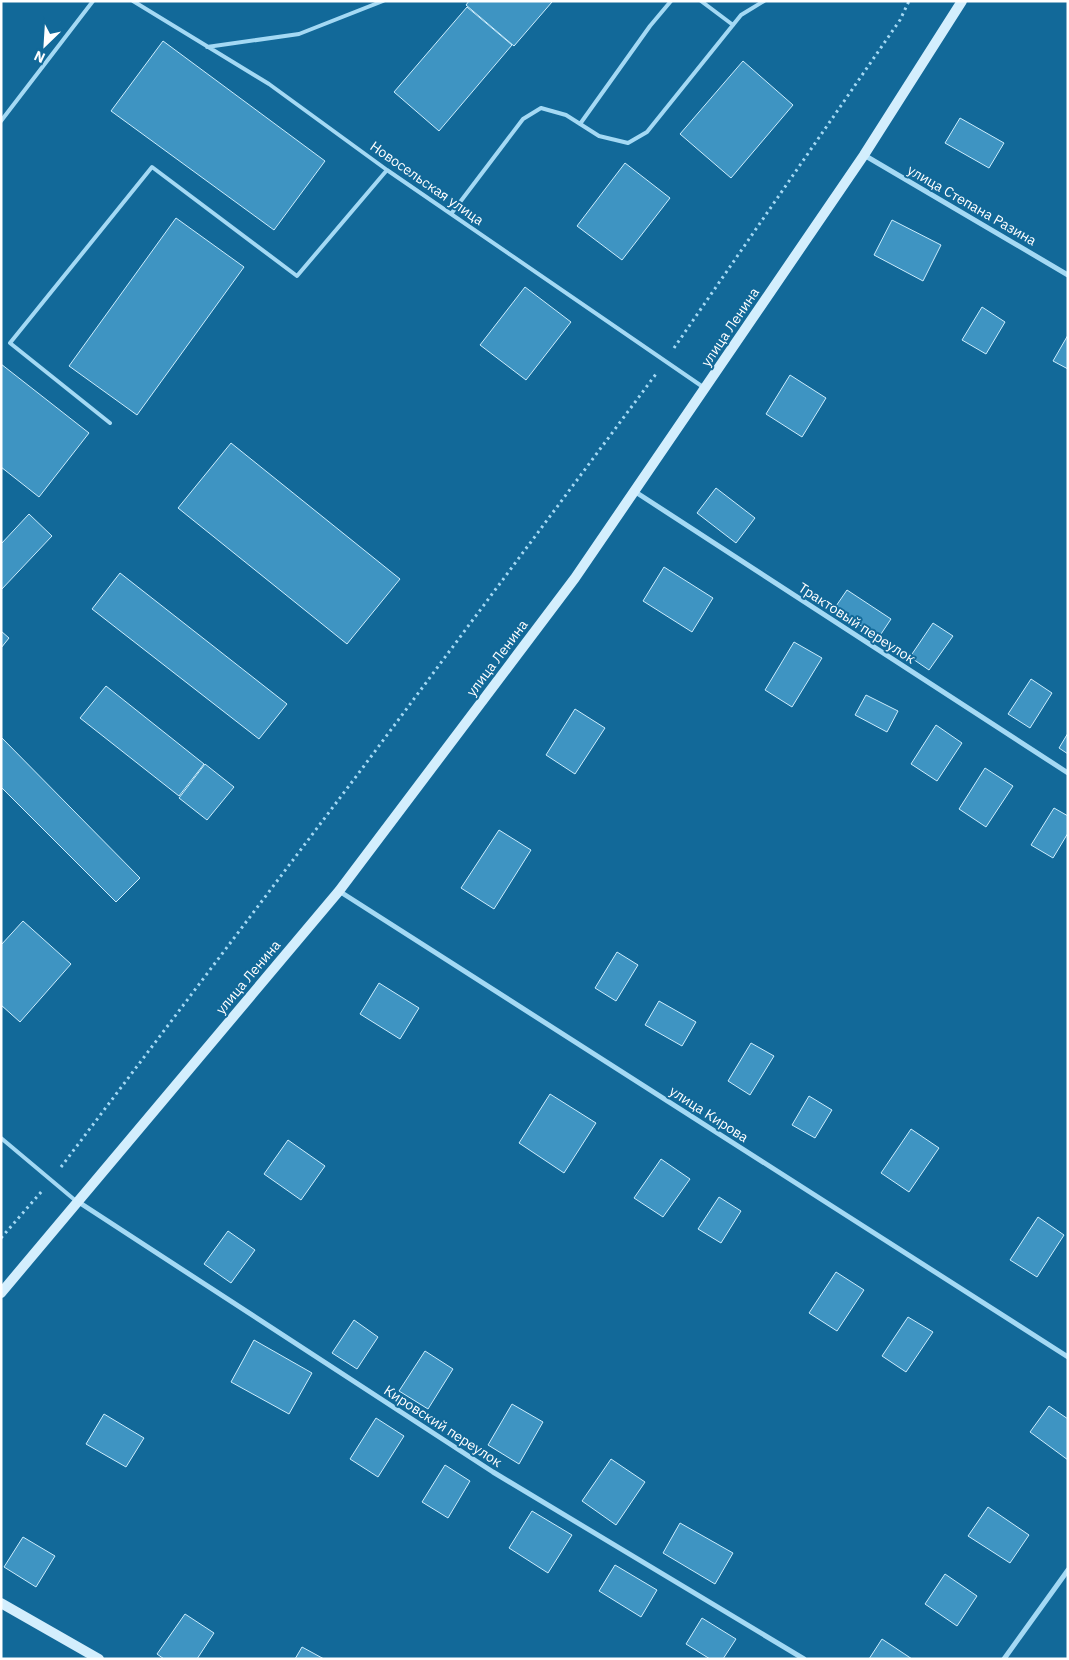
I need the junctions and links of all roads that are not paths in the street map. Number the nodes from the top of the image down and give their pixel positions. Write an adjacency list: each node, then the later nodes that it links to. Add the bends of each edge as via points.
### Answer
1 (93, 1): 10 (lane)
2 (133, 1): 9 (lane, Новосельская улица)
3 (384, 1): 9 (lane, via 299,34)
4 (671, 1): 11 (lane)
5 (701, 1): 8 (lane)
6 (764, 1): 8 (lane, via 741,14)
7 (962, 1): 12 (main road, улица Ленина)
8 (733, 25): 11 (lane, via 648,132 628,143 599,136)
9 (208, 47): 13 (lane, Новосельская улица, via 269,84)
10 (1, 121)
11 (580, 124): 14 (lane, via 566,115 541,108 523,119)
12 (864, 155): 15 (street, улица Степана Разина); 16 (main road, улица Ленина)
13 (388, 170): 14 (lane, Новосельская улица); 17 (lane, via 297,276 152,167 10,343)
14 (451, 214): 16 (lane, Новосельская улица)
15 (1068, 275)
16 (705, 388): 18 (main road, улица Ленина)
17 (110, 423)
18 (634, 491): 19 (street, Трактовый переулок); 20 (main road, улица Ленина, via 575,578)
19 (1068, 773)
20 (339, 891): 22 (main road, улица Ленина); 24 (street, улица Кирова)
21 (1, 1138): 22 (lane)
22 (77, 1201): 23 (main road, улица Ленина); 28 (street, Кировский переулок, via 493,1472)
23 (1, 1292)
24 (1068, 1357)
25 (1068, 1570): 29 (street)
26 (1, 1602): 27 (main road)
27 (99, 1659)
28 (804, 1659)
29 (1004, 1659)

